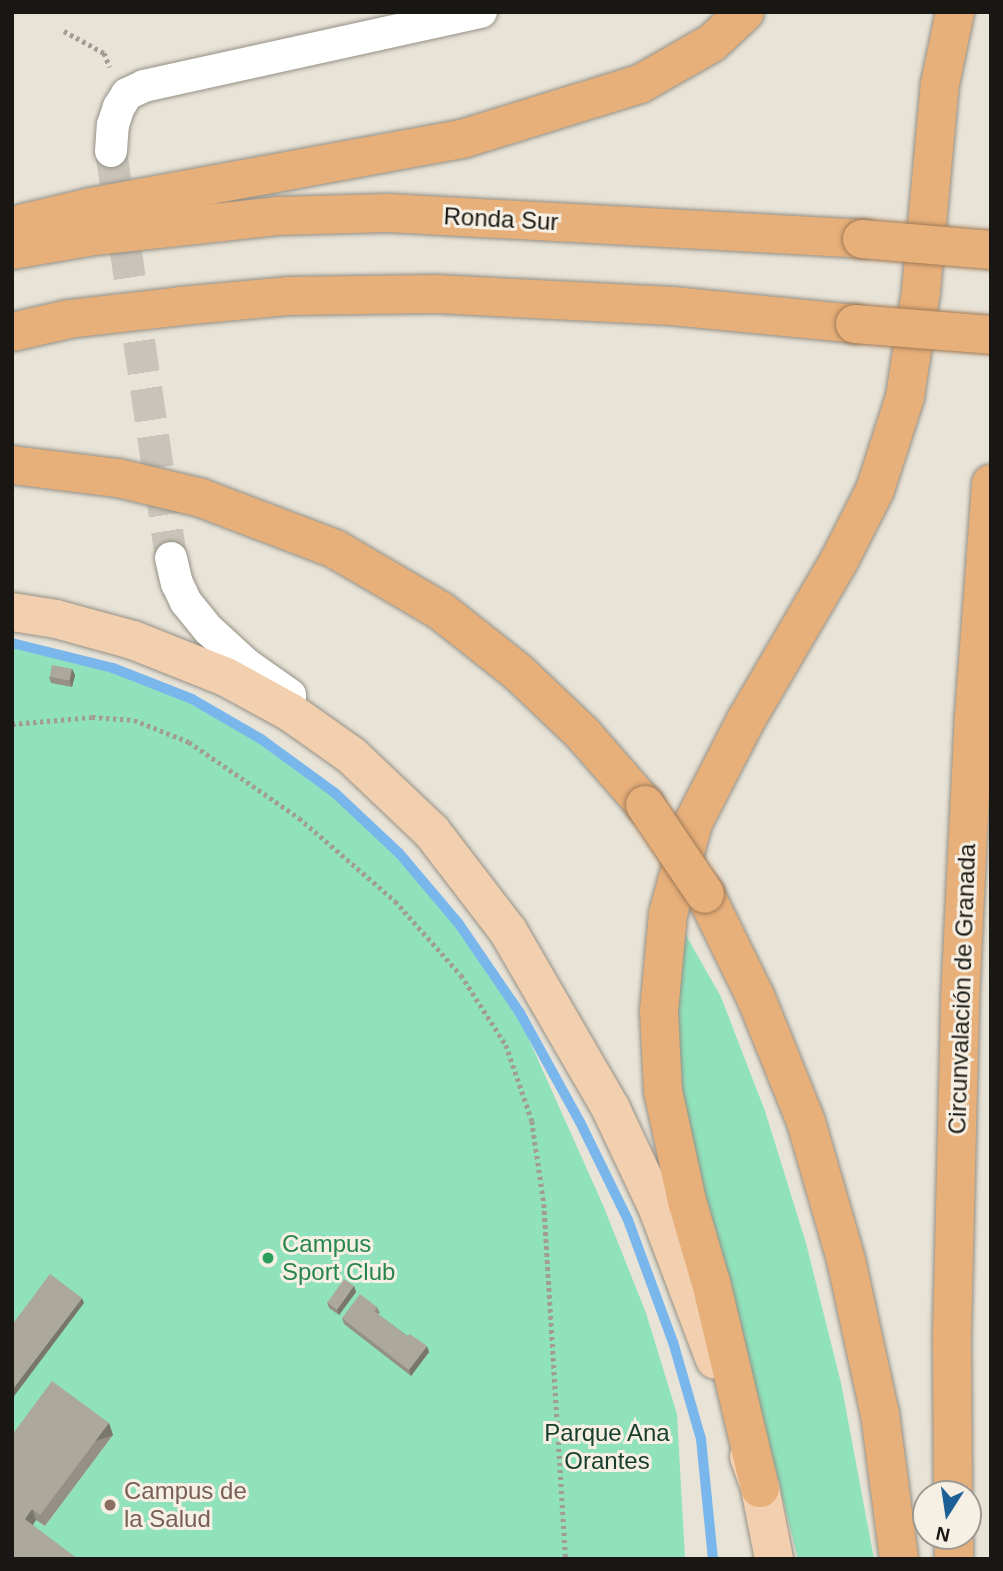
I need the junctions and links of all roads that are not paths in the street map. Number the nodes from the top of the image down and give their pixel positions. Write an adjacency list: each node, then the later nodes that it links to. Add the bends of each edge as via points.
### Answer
1 (481, 12): 4 (street, via 144,86 127,94 113,125)
2 (745, 12): 5 (highway, via 712,43 640,84 462,139 91,207)
3 (955, 12): 16 (highway, via 940,84 921,291 905,397 875,490 693,823 668,914 659,1011 663,1091)
4 (111, 151)
5 (12, 230)
6 (12, 250): 7 (highway, Ronda Sur, bridge, via 94,236 264,218 388,213)
7 (991, 250)
8 (12, 332): 9 (highway, bridge, via 69,319 208,303 288,296 436,294 672,306)
9 (991, 335)
10 (12, 465): 18 (highway, bridge, via 118,478 201,498 335,549 442,611 518,672 583,734 645,805 705,894 756,998 806,1122 846,1260 880,1414)
11 (991, 484): 15 (highway, Circunvalación de Granada, via 960,999 951,1334)
12 (171, 558): 14 (street, via 186,602 209,630 246,664 327,724)
13 (12, 612): 14 (main road, via 94,630 183,659 290,712)
14 (351, 755): 16 (main road, via 397,795 465,871 508,930 570,1035 658,1209)
15 (953, 1480)
16 (760, 1488): 17 (main road)
17 (774, 1559)
18 (899, 1559)

